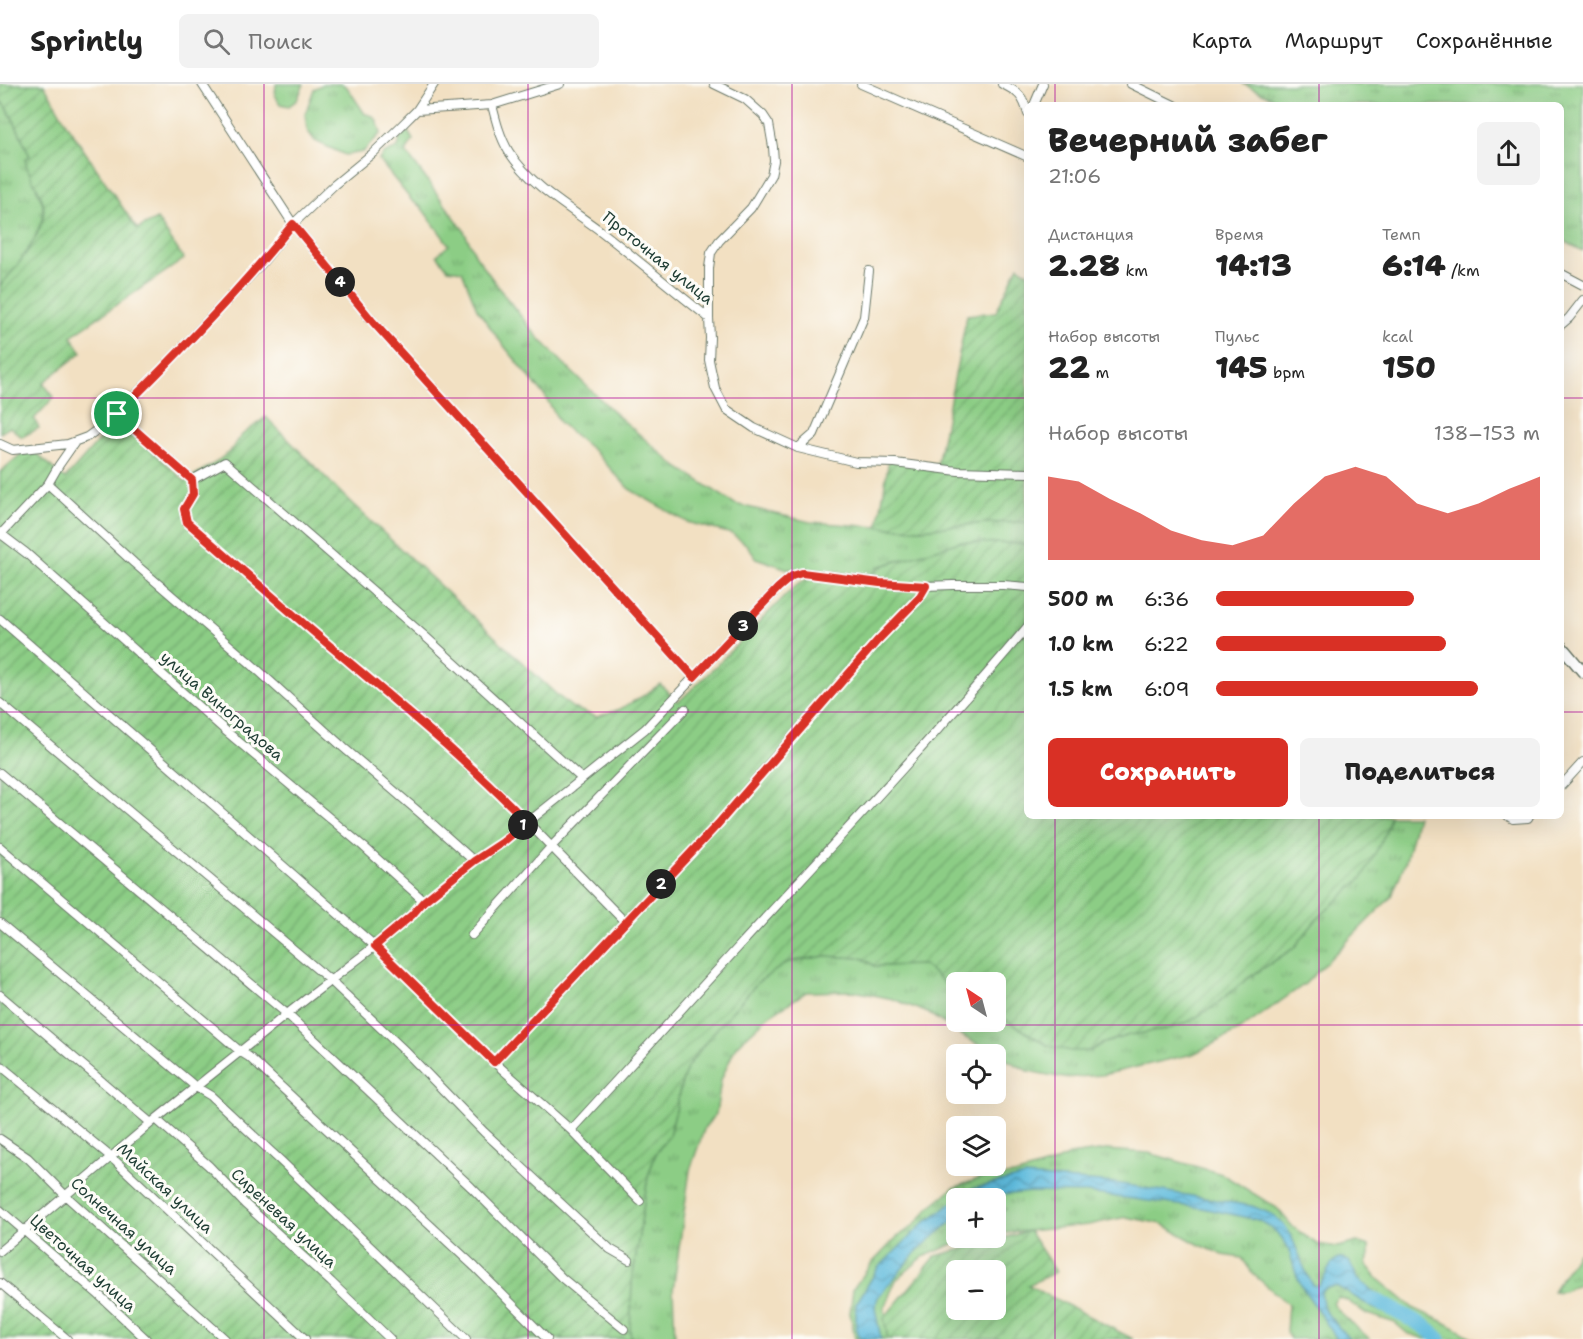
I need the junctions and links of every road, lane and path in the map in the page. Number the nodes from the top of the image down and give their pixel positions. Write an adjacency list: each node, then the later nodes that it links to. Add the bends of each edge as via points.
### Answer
1 (202, 84): 15 (street)
2 (434, 84): 13 (street)
3 (560, 84): 12 (street)
4 (714, 84): 20 (street, via 745,99 763,115 769,124 774,161 771,175 752,208 711,253)
5 (861, 84): 14 (street)
6 (1002, 84): 11 (street, via 1019,94)
7 (1043, 84): 9 (street)
8 (1131, 84): 10 (street)
9 (1035, 102)
10 (1168, 102)
11 (1024, 103)
12 (492, 105): 13 (street); 20 (street, Проточная улица, via 508,151 522,169)
13 (417, 110): 15 (street)
14 (1024, 155)
15 (293, 224): 22 (street, via 262,263); 36 (street, via 373,322)
16 (869, 271): 25 (street, via 864,317 814,434)
17 (1564, 275): 18 (street)
18 (1582, 287)
19 (1583, 300): 21 (street)
20 (709, 318): 25 (street, Проточная улица, via 709,360 715,388 726,409 754,428)
21 (1564, 322)
22 (117, 414): 23 (street); 27 (street)
23 (75, 442): 24 (street, via 13,450); 28 (street)
24 (0, 444)
25 (798, 448): 26 (street, Проточная улица, via 856,462)
26 (1024, 473)
27 (192, 480): 41 (street, via 225,462); 43 (street, via 193,494 184,509 187,522 416,718)
28 (48, 484): 29 (street); 46 (street)
29 (0, 534): 47 (street, улица Виноградова)
30 (926, 586): 31 (street); 36 (street, via 802,573 792,576); 48 (street, via 718,824)
31 (1024, 587)
32 (0, 619): 51 (street)
33 (1024, 631): 60 (street, via 834,845)
34 (1564, 649): 35 (street)
35 (1583, 672)
36 (694, 677): 41 (street, via 645,729)
37 (0, 703): 52 (street)
38 (685, 709): 45 (street)
39 (1583, 762): 42 (street)
40 (0, 773): 54 (street)
41 (581, 778): 43 (street)
42 (1564, 783)
43 (527, 822): 45 (street); 46 (street)
44 (0, 847): 55 (street)
45 (551, 847): 48 (street); 50 (street)
46 (474, 861): 47 (street)
47 (424, 901): 51 (street)
48 (625, 922): 56 (street)
49 (0, 923): 58 (street)
50 (472, 935)
51 (375, 946): 52 (street); 56 (street)
52 (330, 980): 54 (street); 68 (street, via 610,1249)
53 (0, 995): 59 (street, Сиреневая улица)
54 (287, 1014): 55 (street); 70 (street, via 562,1278)
55 (241, 1052): 58 (street); 77 (street)
56 (494, 1062): 60 (street)
57 (0, 1065): 62 (street, Майская улица)
58 (196, 1088): 59 (street); 76 (street, via 211,1096 282,1162)
59 (154, 1121): 62 (street); 75 (street, Сиреневая улица, via 209,1166)
60 (571, 1130): 64 (street)
61 (0, 1139): 63 (street, Солнечная улица, via 28,1158)
62 (111, 1157): 63 (street); 74 (street, Майская улица)
63 (66, 1196): 66 (street); 73 (street, Солнечная улица)
64 (640, 1201)
65 (0, 1210): 66 (street, Цветочная улица)
66 (24, 1230): 67 (street); 72 (street, Цветочная улица)
67 (0, 1251)
68 (629, 1260)
69 (0, 1283): 71 (street)
70 (624, 1329)
71 (67, 1339)
72 (146, 1339)
73 (225, 1339)
74 (305, 1339)
75 (390, 1339)
76 (466, 1339)
77 (548, 1339)

